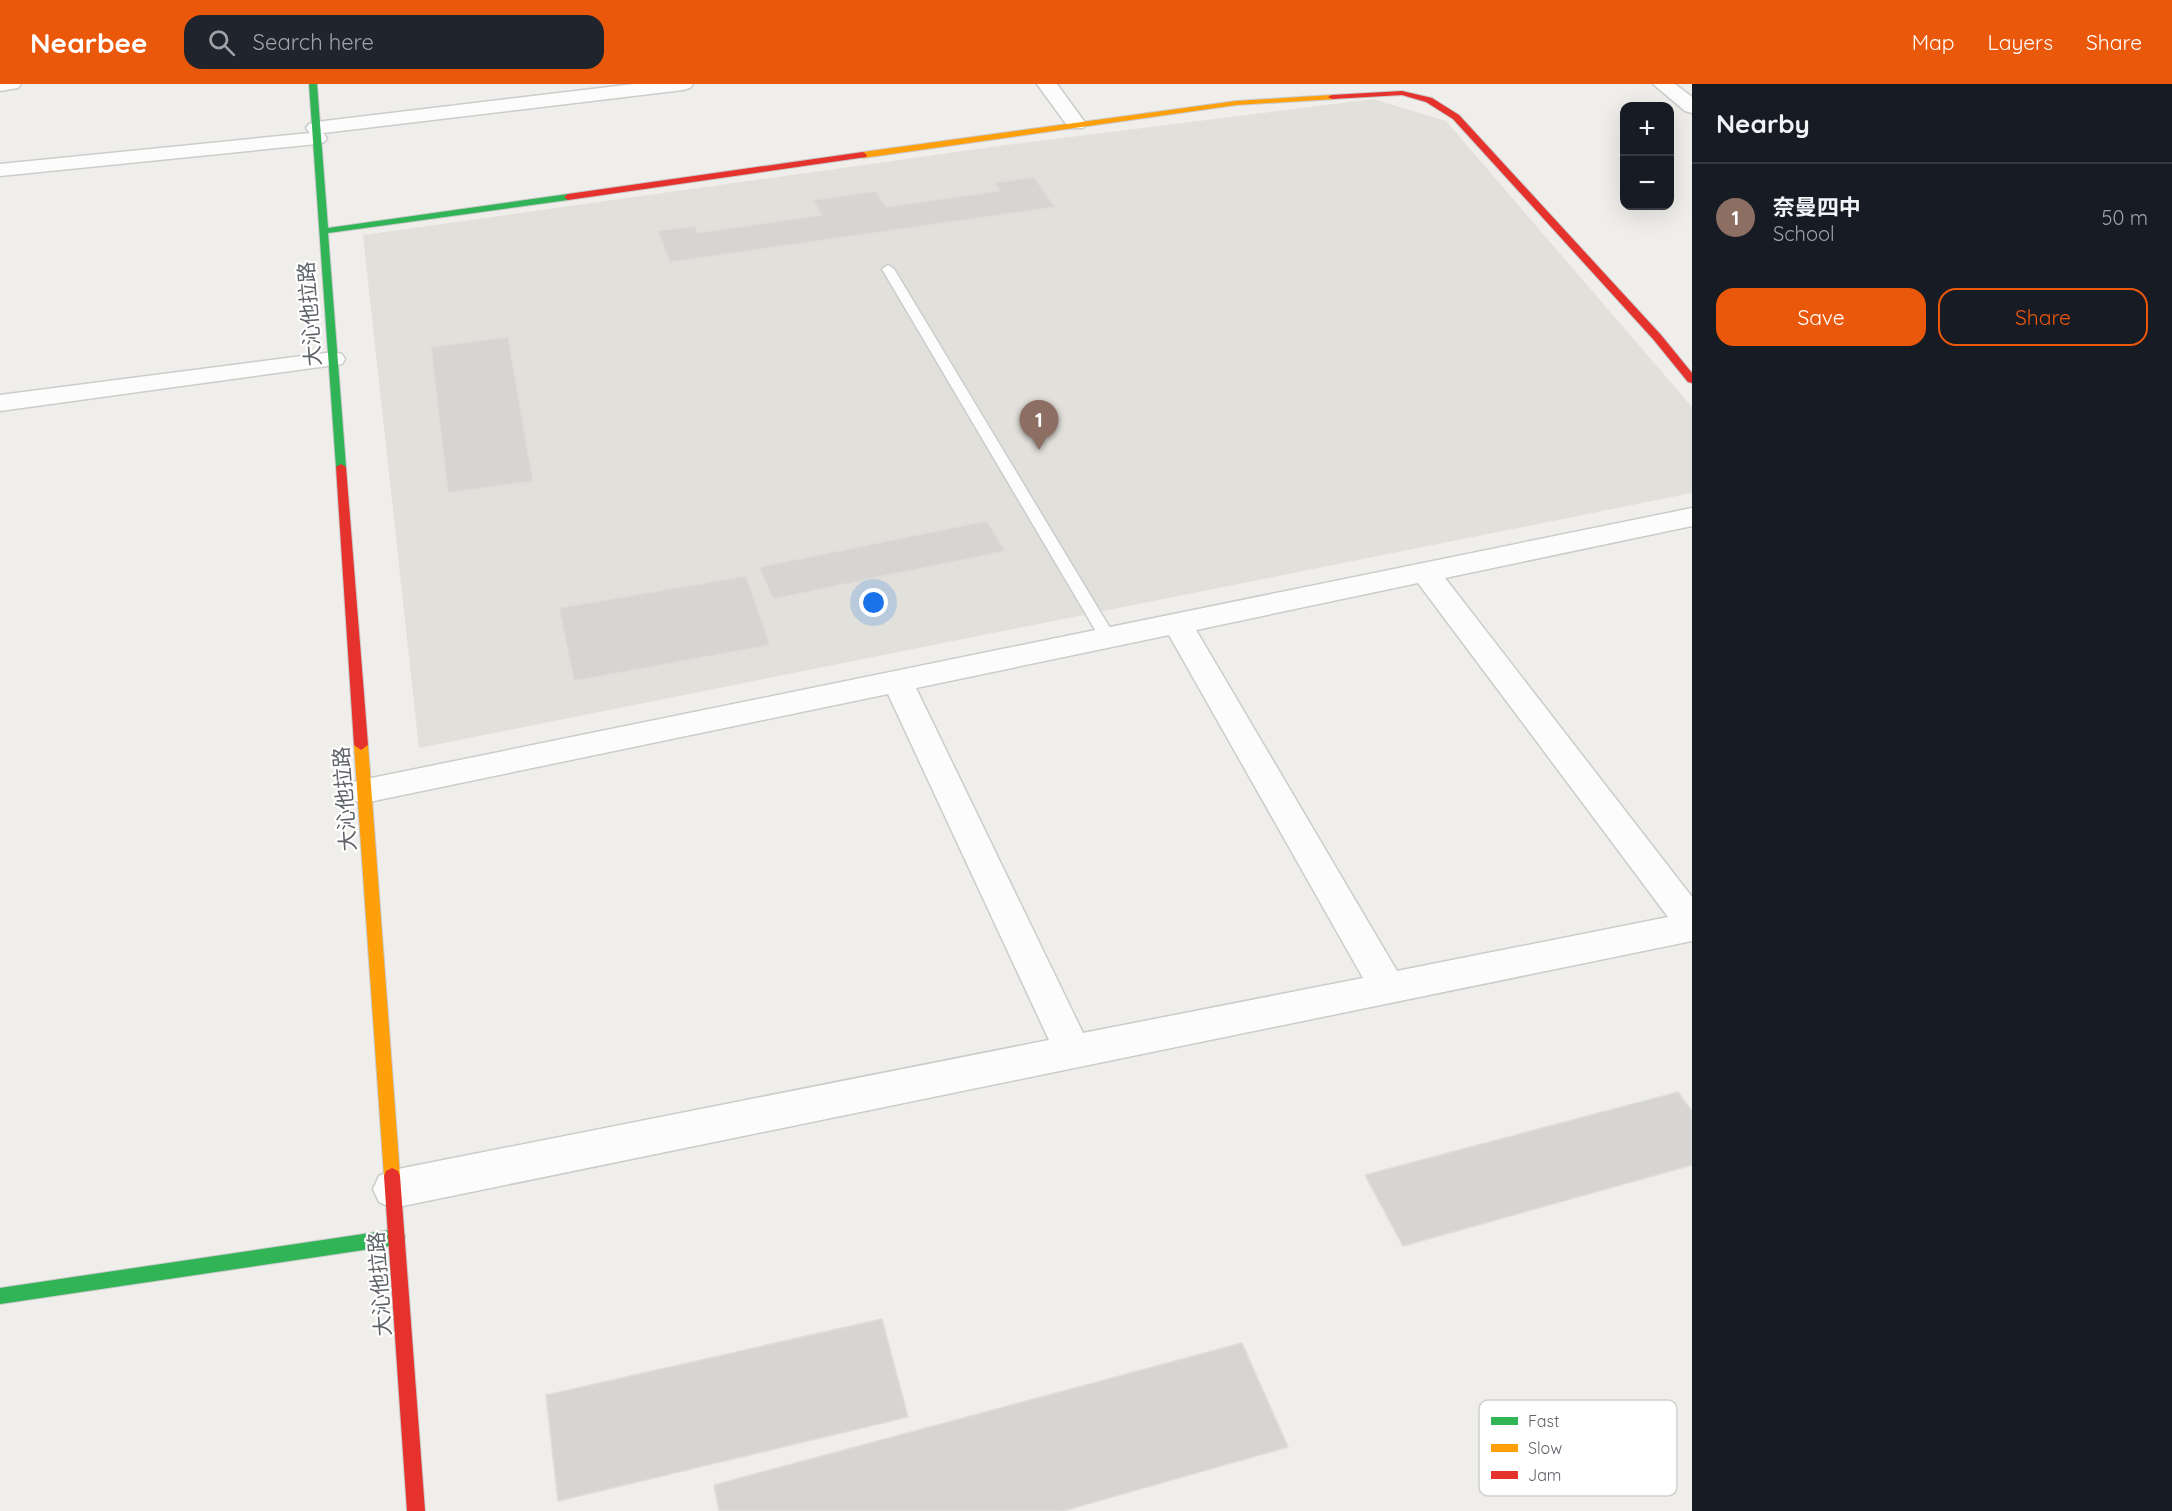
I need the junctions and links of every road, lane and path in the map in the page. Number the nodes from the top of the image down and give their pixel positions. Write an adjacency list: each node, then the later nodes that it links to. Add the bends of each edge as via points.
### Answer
1 (11, 84): 6 (street)
2 (313, 84): 9 (street, 大沁他拉路)
3 (682, 84): 9 (street)
4 (1047, 84): 8 (street)
5 (1663, 84): 7 (street)
6 (0, 85)
7 (1692, 107)
8 (1076, 124): 11 (street); 14 (street, via 1323,96 1402,93 1430,100 1456,117)
9 (317, 133): 10 (street); 11 (street, 大沁他拉路)
10 (0, 170)
11 (324, 231): 13 (street, 大沁他拉路)
12 (888, 269): 20 (lane)
13 (333, 359): 15 (street); 22 (street, 大沁他拉路)
14 (1692, 380)
15 (0, 403)
16 (1681, 519): 17 (street); 18 (street)
17 (1692, 544)
18 (1425, 572): 19 (street); 23 (street)
19 (1177, 623): 20 (street); 24 (street)
20 (1108, 638): 21 (street)
21 (897, 681): 22 (street); 25 (street)
22 (364, 791): 26 (street, 大沁他拉路)
23 (1692, 925): 24 (street)
24 (1388, 988): 25 (street)
25 (1073, 1052): 26 (street)
26 (393, 1189): 27 (street, 大沁他拉路)
27 (397, 1237): 28 (street); 29 (street, 大沁他拉路)
28 (0, 1296)
29 (416, 1511)

